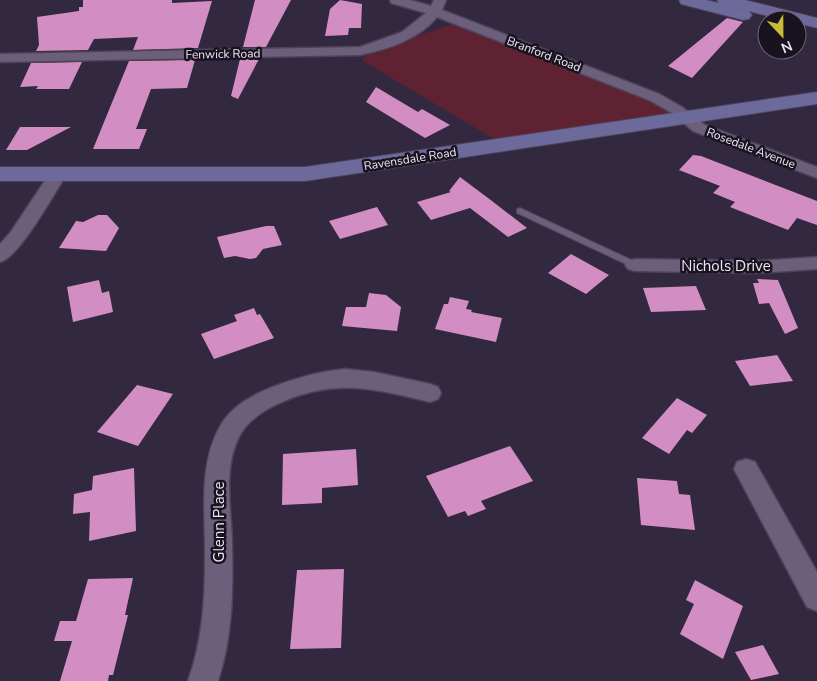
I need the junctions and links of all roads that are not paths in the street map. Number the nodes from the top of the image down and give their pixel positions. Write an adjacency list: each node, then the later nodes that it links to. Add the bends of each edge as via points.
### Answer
1 (396, 0): 4 (street, Branford Road)
2 (687, 0): 5 (main road)
3 (726, 0): 5 (main road)
4 (438, 6): 8 (street, Fenwick Road, via 419,27 402,37 360,51); 10 (street, Branford Road, via 654,97)
5 (742, 9): 6 (main road); 7 (main road)
6 (757, 16)
7 (817, 23)
8 (0, 58)
9 (817, 98): 10 (main road, Ravensdale Road)
10 (687, 118): 11 (street, Rosedale Avenue, via 699,128); 13 (main road, Ravensdale Road, via 305,174)
11 (817, 173)
12 (0, 174): 13 (main road, Ravensdale Road)
13 (58, 174): 15 (street)
14 (520, 211): 17 (lane)
15 (0, 256)
16 (817, 263): 17 (street, Nichols Drive, via 757,267)
17 (635, 266)
18 (430, 393): 21 (street, Glenn Place, via 355,377 314,382 289,388 264,400 237,420 224,444 217,489 219,584 209,667)
19 (746, 468): 20 (street)
20 (817, 598)
21 (203, 681)

